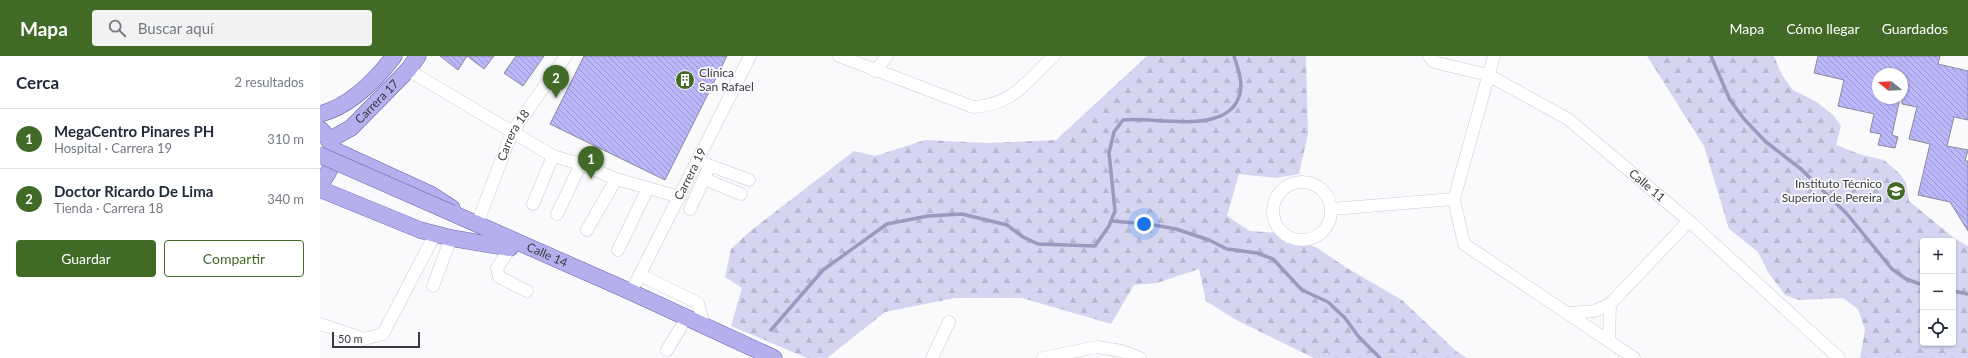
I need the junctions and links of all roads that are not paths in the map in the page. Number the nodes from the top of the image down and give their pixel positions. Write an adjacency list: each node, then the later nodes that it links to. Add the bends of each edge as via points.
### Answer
1 (418, 56): 10 (main road, Carrera 17)
2 (566, 56): 14 (street, Carrera 18)
3 (750, 56): 17 (street, Carrera 19)
4 (839, 56): 11 (street)
5 (887, 56): 11 (street)
6 (1054, 56): 11 (street, via 1004,101 989,106 973,107)
7 (1429, 56): 12 (street, Calle 11, via 1434,62)
8 (1494, 56): 12 (street)
9 (389, 57): 13 (main road, Carrera 17, via 364,90 343,105)
10 (408, 70): 14 (street); 15 (main road, Carrera 17, via 351,128)
11 (874, 70)
12 (1488, 75): 31 (street); 37 (street, Calle 11, via 1568,120)
13 (320, 114)
14 (512, 132): 16 (street); 38 (street, Carrera 18)
15 (325, 143): 24 (main road, via 331,166); 36 (main road, Calle 14, bridge); 38 (main road, via 430,194)
16 (553, 156): 18 (street); 32 (street)
17 (698, 161): 20 (street); 29 (street, Carrera 19)
18 (581, 164): 21 (street); 35 (street)
19 (320, 167): 36 (main road, Calle 14)
20 (709, 167): 22 (street); 23 (street)
21 (616, 179): 25 (street); 39 (street)
22 (704, 179): 27 (street); 33 (street)
23 (749, 180)
24 (320, 183)
25 (648, 188): 29 (street); 42 (street)
26 (320, 189): 28 (main road)
27 (741, 194)
28 (339, 195): 30 (street); 40 (main road, via 420,230)
29 (680, 197): 43 (street, Carrera 19)
30 (320, 198)
31 (1454, 199): 34 (street); 48 (street, via 1464,244)
32 (533, 204)
33 (690, 209)
34 (1332, 209): 34 (street, via 1325,191 1317,184 1302,181 1288,185 1280,191 1273,210 1274,219 1281,231 1293,239 1302,240 1312,239 1327,227)
35 (557, 214)
36 (450, 218): 38 (main road, Calle 14); 41 (main road, Calle 14)
37 (1689, 221): 47 (street); 61 (street, Calle 11)
38 (477, 224): 46 (main road, Calle 14)
39 (587, 230)
40 (443, 236): 41 (main road); 44 (street); 50 (street, via 383,334 364,339)
41 (510, 248): 45 (street, via 497,268 499,277); 51 (main road, Calle 14)
42 (618, 250)
43 (640, 275): 46 (street, Carrera 19); 52 (street, via 698,303)
44 (433, 286)
45 (527, 290)
46 (631, 292): 52 (main road, Calle 14)
47 (1610, 304): 48 (street, via 1595,311); 53 (street)
48 (1569, 313): 53 (street)
49 (949, 322): 57 (street)
50 (320, 324)
51 (681, 326): 54 (street); 55 (main road, Calle 14)
52 (704, 326): 56 (main road, Calle 14)
53 (1609, 340): 60 (street)
54 (667, 350)
55 (749, 358)
56 (774, 358)
57 (932, 358)
58 (1043, 358): 59 (street, via 1097,347 1122,350)
59 (1140, 358)
60 (1634, 358)
61 (1839, 358)

